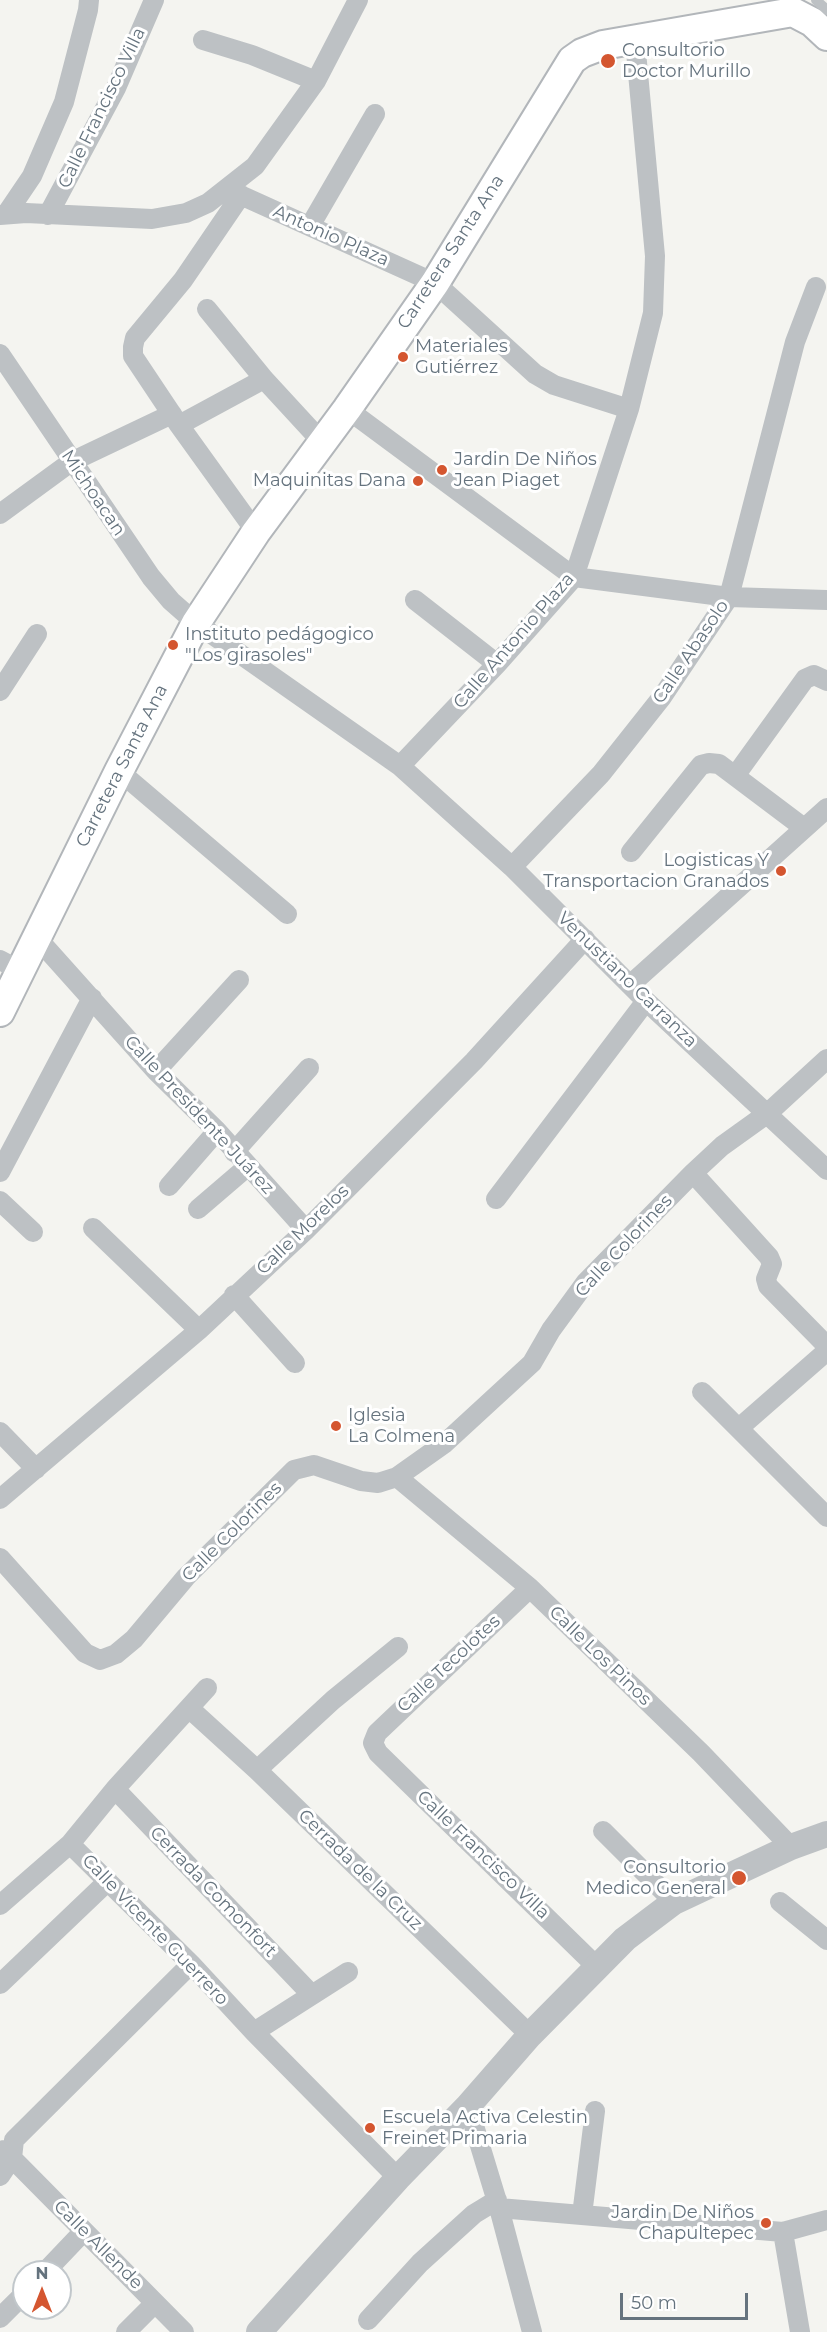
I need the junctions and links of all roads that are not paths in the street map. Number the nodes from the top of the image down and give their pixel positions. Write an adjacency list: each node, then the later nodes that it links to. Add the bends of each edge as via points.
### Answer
1 (88, 0): 12 (street, via 60,112 32,176)
2 (154, 0): 13 (street, Calle Francisco Villa, via 116,88)
3 (358, 0): 9 (street)
4 (798, 4): 5 (lane); 6 (main road); 8 (main road, Carretera Santa Ana)
5 (827, 10)
6 (827, 36)
7 (203, 40): 9 (street, via 252,54)
8 (635, 41): 15 (main road, Carretera Santa Ana, via 592,48 572,60); 21 (street, Calle Antonio Plaza, via 655,267 653,313)
9 (316, 81): 11 (street)
10 (375, 114): 14 (street)
11 (234, 192): 13 (street, via 186,213 152,219); 14 (street, Antonio Plaza); 22 (street, via 183,280 135,338 133,356)
12 (4, 214): 13 (street)
13 (48, 215)
14 (310, 226): 15 (street, Antonio Plaza)
15 (435, 283): 20 (main road, Carretera Santa Ana); 21 (street, Antonio Plaza, via 535,374 554,385)
16 (816, 288): 28 (street, Calle Abasolo, via 795,342)
17 (207, 309): 19 (street)
18 (0, 354): 24 (street, Michoacan)
19 (264, 379): 22 (street); 23 (street)
20 (347, 408): 23 (main road, Carretera Santa Ana); 27 (street)
21 (629, 409): 27 (street, Calle Antonio Plaza)
22 (175, 420): 24 (street); 26 (street)
23 (322, 442): 26 (main road, Carretera Santa Ana)
24 (71, 462): 25 (street); 31 (street, Michoacan, via 150,577)
25 (0, 514)
26 (256, 532): 31 (main road, Carretera Santa Ana)
27 (574, 577): 28 (street); 33 (street, Calle Antonio Plaza)
28 (729, 597): 30 (street); 42 (street, Calle Abasolo, via 662,698 602,774)
29 (415, 600): 33 (street)
30 (827, 600)
31 (196, 623): 36 (street, Michoacan); 37 (main road, Carretera Santa Ana)
32 (38, 634): 35 (street)
33 (497, 664): 36 (street, Calle Antonio Plaza)
34 (827, 681): 38 (street, via 814,675 805,679)
35 (0, 691)
36 (400, 766): 42 (street, Venustiano Carranza)
37 (119, 771): 43 (street); 44 (main road, Carretera Santa Ana)
38 (735, 776): 40 (street); 41 (street, via 714,763 701,765)
39 (827, 808): 40 (street)
40 (804, 828): 48 (street)
41 (631, 852)
42 (512, 867): 45 (street, Venustiano Carranza)
43 (287, 914)
44 (37, 938): 46 (main road, Carretera Santa Ana); 49 (street, Calle Presidente Juárez)
45 (585, 939): 48 (street, Venustiano Carranza); 66 (street, Calle Morelos, via 474,1061)
46 (10, 966): 51 (main road, Carretera Santa Ana)
47 (239, 980): 54 (street)
48 (630, 985): 50 (street, Venustiano Carranza)
49 (92, 998): 54 (street, Calle Presidente Juárez); 59 (street)
50 (646, 1001): 55 (street, Venustiano Carranza); 62 (street)
51 (0, 1012)
52 (827, 1059): 55 (street, Calle Colorines)
53 (309, 1068): 57 (street)
54 (156, 1071): 56 (street, Calle Presidente Juárez)
55 (768, 1113): 58 (street, Venustiano Carranza); 60 (street, Calle Colorines)
56 (217, 1131): 57 (street, Calle Presidente Juárez); 61 (street)
57 (241, 1159): 64 (street); 66 (street, Calle Presidente Juárez)
58 (827, 1170)
59 (0, 1172)
60 (693, 1173): 70 (street, via 769,1257 772,1264 766,1279 768,1286); 77 (street, Calle Colorines, via 586,1282 532,1363 445,1443)
61 (169, 1186)
62 (496, 1199)
63 (0, 1201): 67 (street)
64 (198, 1209)
65 (93, 1228): 69 (street)
66 (306, 1230): 68 (street, Calle Morelos)
67 (33, 1232)
68 (234, 1295): 69 (street, Calle Morelos); 72 (street)
69 (199, 1330): 76 (street, Calle Morelos)
70 (827, 1346)
71 (827, 1351): 74 (street)
72 (296, 1363)
73 (702, 1392): 74 (street)
74 (739, 1428): 79 (street)
75 (0, 1432): 76 (street)
76 (36, 1469): 78 (street, Calle Morelos)
77 (397, 1477): 80 (street, Calle Colorines, via 378,1483 314,1465 294,1470 186,1577 134,1639 116,1654 100,1660 85,1653); 81 (street, Calle Los Pinos)
78 (0, 1499)
79 (827, 1517)
80 (0, 1558)
81 (530, 1588): 85 (street, Calle Tecolotes, via 377,1733); 91 (street, Calle Los Pinos, via 701,1753)
82 (398, 1647): 86 (street)
83 (207, 1688): 84 (street)
84 (189, 1708): 86 (street, Cerrada de la Cruz); 87 (street)
85 (374, 1743): 98 (street, Calle Francisco Villa, via 378,1753)
86 (257, 1770): 103 (street, Cerrada de la Cruz)
87 (115, 1790): 90 (street); 101 (street, Cerrada Comonfort)
88 (603, 1831): 93 (street)
89 (827, 1834): 91 (street)
90 (70, 1844): 92 (street, Calle Vicente Guerrero); 95 (street, Calle Vicente Guerrero)
91 (791, 1847): 93 (street)
92 (108, 1881): 97 (street, Calle Vicente Guerrero); 100 (street)
93 (674, 1902): 98 (street)
94 (780, 1902): 96 (street)
95 (0, 1905)
96 (827, 1940)
97 (191, 1965): 102 (street, Calle Vicente Guerrero); 106 (street)
98 (596, 1966): 103 (street)
99 (348, 1972): 101 (street)
100 (0, 1984)
101 (311, 1994): 102 (street)
102 (254, 2032): 108 (street, Calle Vicente Guerrero)
103 (530, 2035): 104 (street)
104 (468, 2106): 108 (street); 109 (street)
105 (594, 2111): 110 (street)
106 (6, 2152): 107 (street); 112 (street, Calle Allende)
107 (0, 2176)
108 (398, 2178): 119 (street)
109 (498, 2204): 110 (street); 118 (street, via 474,2214 420,2263); 122 (street)
110 (582, 2215): 113 (street)
111 (827, 2220): 113 (street)
112 (84, 2231): 114 (street); 115 (street, Calle Allende)
113 (783, 2232): 123 (street)
114 (56, 2260)
115 (155, 2303): 120 (street); 121 (street, Calle Allende)
116 (12, 2306): 117 (street)
117 (0, 2318)
118 (368, 2320)
119 (266, 2329)
120 (126, 2332)
121 (184, 2332)
122 (532, 2332)
123 (800, 2332)

